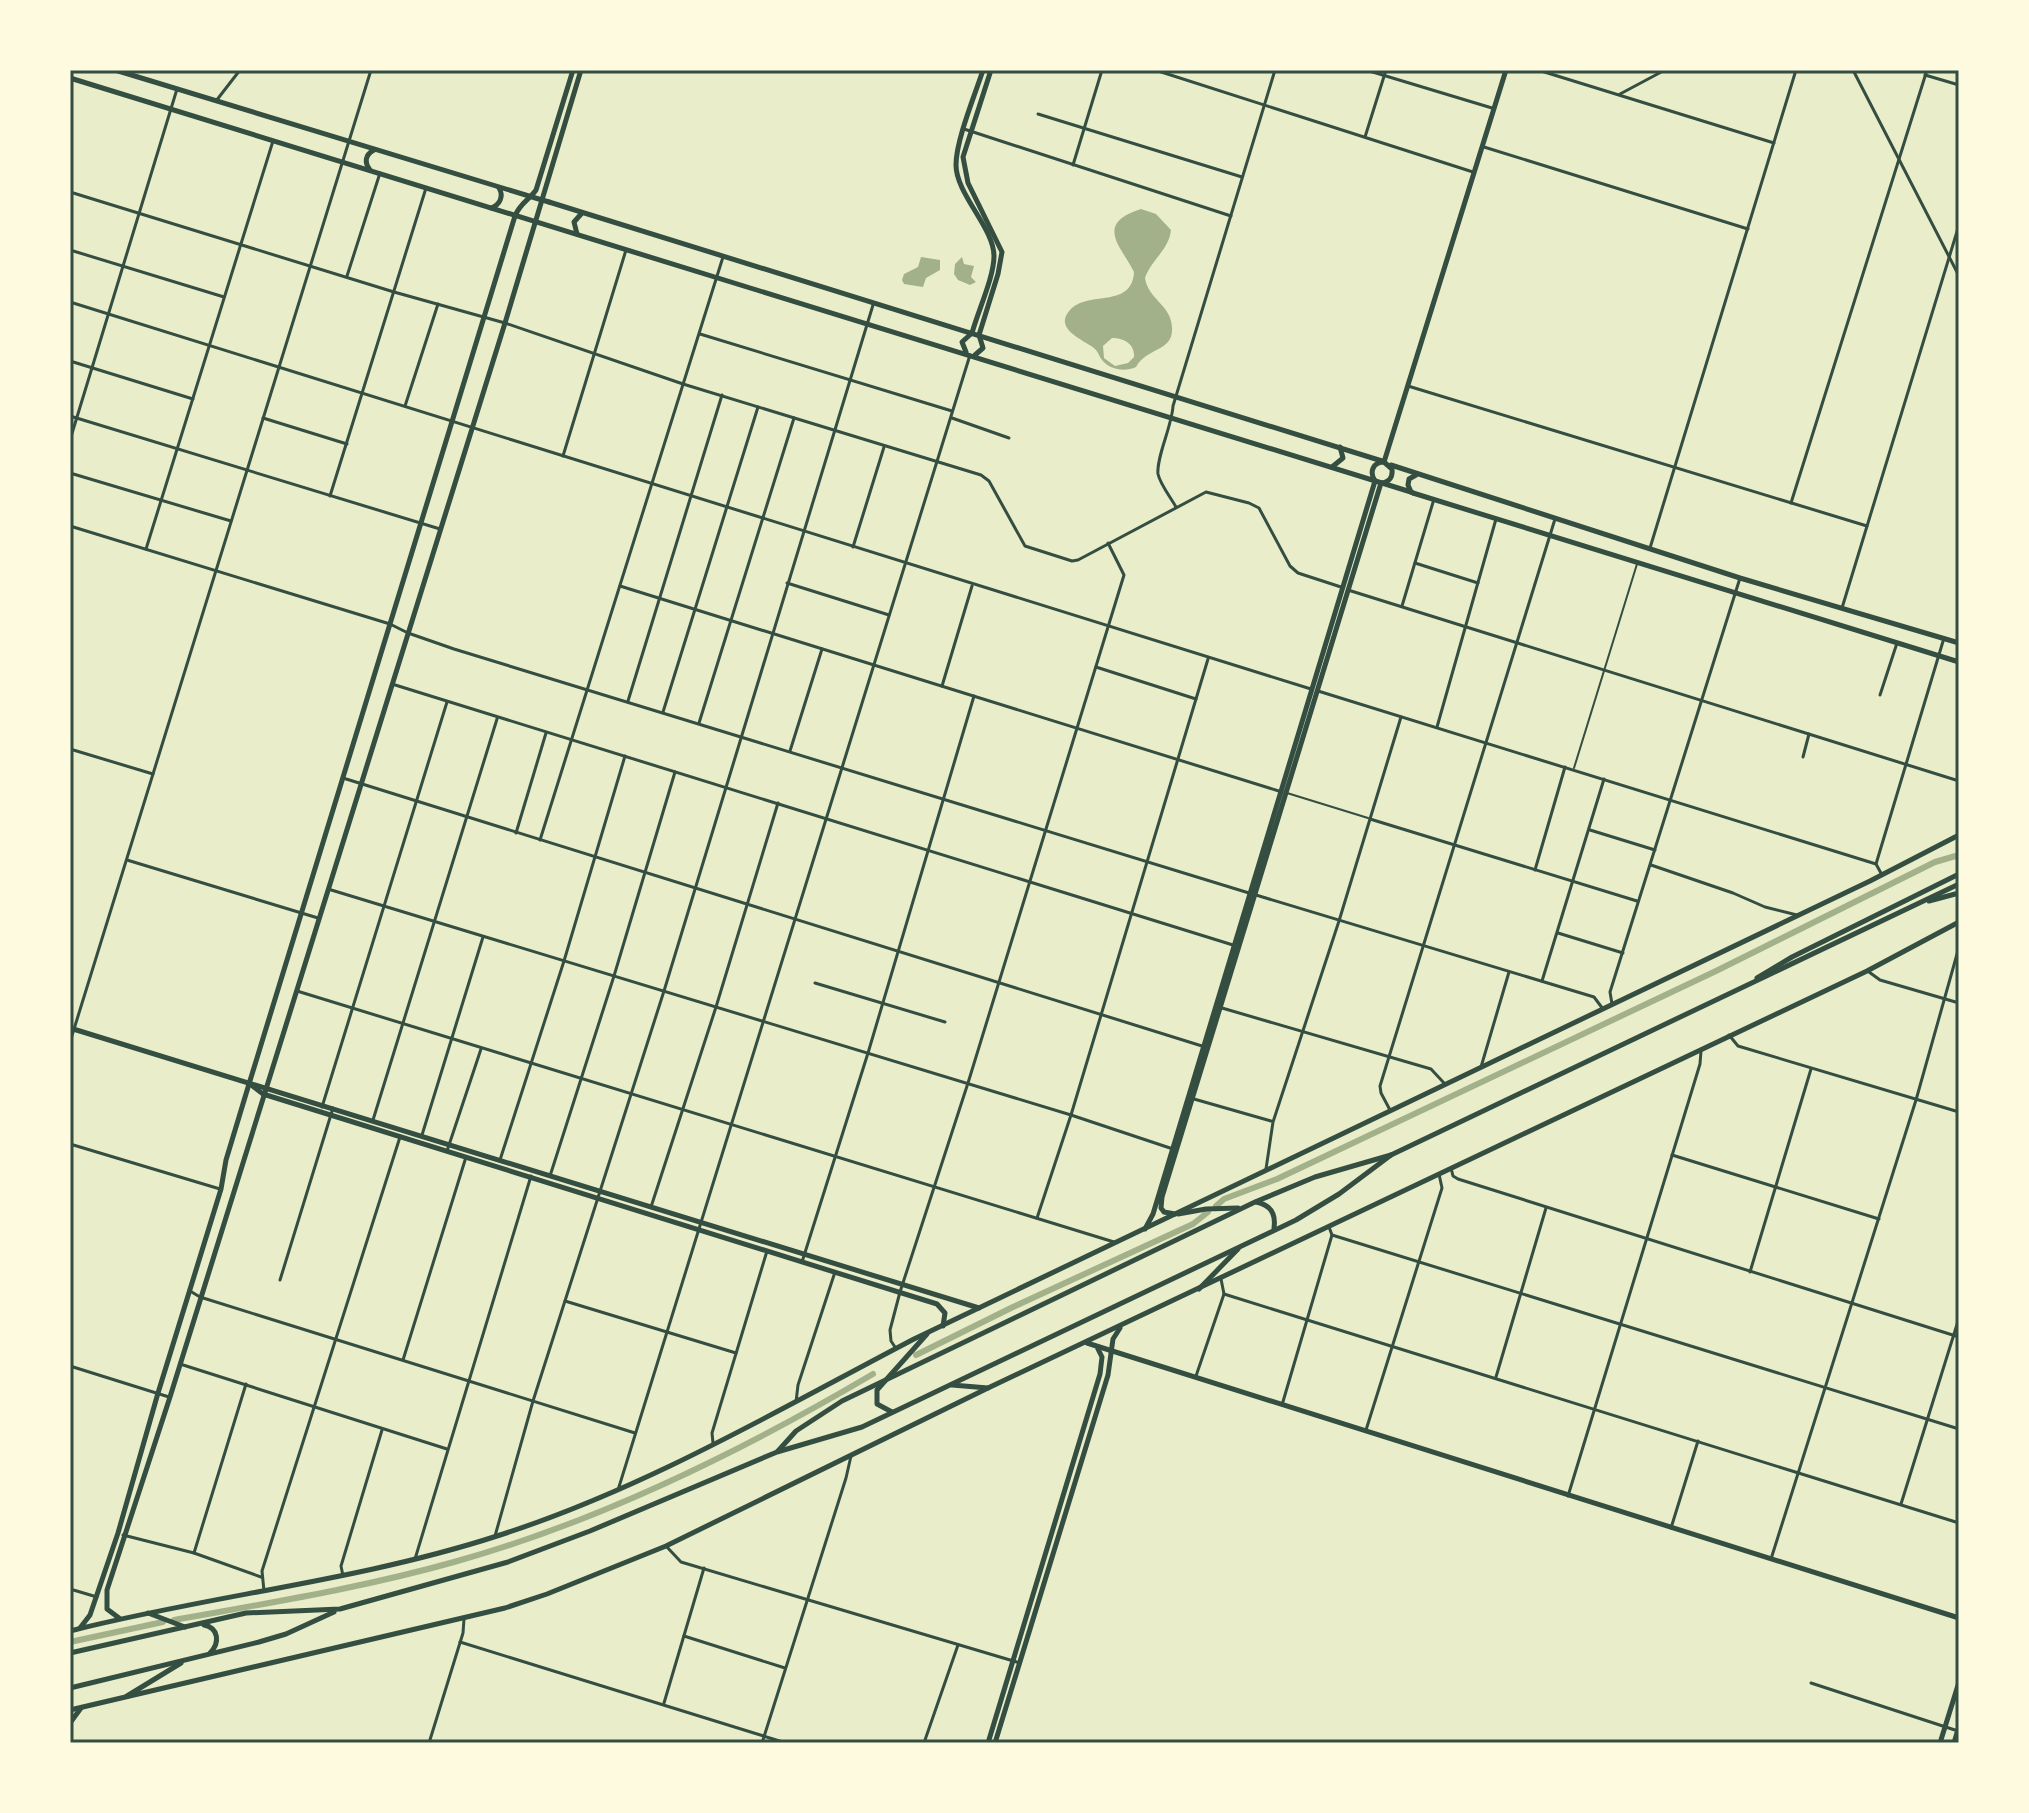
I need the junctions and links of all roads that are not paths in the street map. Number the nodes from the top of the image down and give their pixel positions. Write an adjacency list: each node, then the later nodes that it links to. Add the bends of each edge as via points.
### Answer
1 (72, 70): 21 (street)
2 (115, 70): 23 (main road)
3 (240, 70): 25 (street)
4 (371, 70): 34 (street)
5 (573, 70): 48 (main road)
6 (581, 70): 49 (main road)
7 (983, 70): 31 (main road)
8 (991, 70): 31 (main road)
9 (1102, 70): 30 (street)
10 (1155, 70): 26 (street)
11 (1275, 70): 26 (street)
12 (1366, 70): 20 (street)
13 (1386, 70): 20 (street)
14 (1506, 70): 28 (main road)
15 (1538, 70): 24 (street)
16 (1665, 70): 24 (street)
17 (1796, 70): 35 (street)
18 (1853, 70): 38 (street)
19 (1926, 72): 22 (street); 38 (street)
20 (1384, 76): 28 (street); 32 (street)
21 (70, 78): 27 (main road)
22 (1959, 85)
23 (177, 89): 25 (main road); 27 (street)
24 (1620, 94): 35 (street)
25 (216, 101): 34 (main road)
26 (1264, 105): 32 (street); 44 (street)
27 (171, 109): 33 (main road); 52 (street)
28 (1493, 109): 36 (main road)
29 (1038, 114): 30 (street)
30 (1084, 127): 40 (street); 44 (street)
31 (967, 130): 40 (street); 78 (main road, via 956,155 957,172 994,258); 80 (main road, via 963,167 1002,252)
32 (1365, 137): 42 (street)
33 (273, 141): 39 (main road); 59 (street)
34 (348, 141): 37 (main road); 39 (street)
35 (1774, 143): 57 (street)
36 (1482, 147): 42 (main road); 57 (street)
37 (374, 149): 41 (main road, via 366,161); 45 (main road)
38 (1899, 157): 63 (street); 127 (street)
39 (343, 162): 41 (main road); 65 (street)
40 (1073, 165): 54 (street)
41 (370, 170): 43 (main road)
42 (1473, 172): 89 (main road)
43 (380, 173): 46 (main road); 67 (street)
44 (1242, 177): 54 (street)
45 (497, 186): 48 (main road); 50 (main road, via 502,196)
46 (426, 188): 50 (main road); 69 (street)
47 (70, 192): 52 (street)
48 (532, 196): 49 (main road); 53 (main road)
49 (545, 201): 51 (main road); 55 (main road)
50 (490, 208): 53 (main road)
51 (583, 212): 58 (main road, via 574,222); 62 (main road)
52 (140, 213): 59 (street); 64 (street)
53 (515, 216): 55 (main road); 75 (main road)
54 (1231, 216): 92 (street)
55 (535, 222): 58 (main road); 76 (main road)
56 (1959, 225): 63 (street)
57 (1748, 229): 116 (street)
58 (578, 235): 61 (main road)
59 (241, 244): 65 (street); 70 (street)
60 (70, 250): 64 (street)
61 (626, 250): 68 (main road); 82 (street)
62 (723, 257): 68 (street); 72 (main road)
63 (1949, 258): 66 (street); 136 (street)
64 (123, 266): 70 (street); 74 (street)
65 (311, 266): 67 (street); 85 (street)
66 (1959, 276)
67 (347, 277): 69 (street)
68 (717, 278): 77 (main road); 79 (street)
69 (394, 292): 73 (street); 90 (street)
70 (224, 297): 81 (street)
71 (70, 302): 74 (street)
72 (873, 303): 77 (street); 78 (main road)
73 (438, 304): 75 (street); 94 (street)
74 (108, 314): 81 (street); 86 (street)
75 (484, 319): 76 (street); 103 (main road)
76 (505, 323): 82 (street); 104 (main road)
77 (867, 323): 83 (main road); 87 (street)
78 (972, 333): 80 (main road); 83 (main road, via 962,342)
79 (700, 334): 87 (street); 88 (street)
80 (979, 335): 83 (main road, via 983,348); 92 (main road)
81 (210, 345): 85 (street); 93 (street)
82 (596, 354): 88 (street); 112 (street)
83 (970, 355): 96 (street); 102 (main road)
84 (70, 361): 86 (street)
85 (279, 367): 90 (street); 99 (street)
86 (92, 368): 93 (street); 98 (street)
87 (849, 380): 96 (street); 105 (street)
88 (683, 384): 91 (street); 121 (street)
89 (1408, 386): 114 (main road); 116 (street)
90 (362, 393): 94 (street); 108 (street)
91 (722, 395): 95 (street); 124 (street)
92 (1176, 396): 102 (street); 110 (main road)
93 (193, 399): 111 (street)
94 (405, 406): 103 (street)
95 (758, 407): 100 (street); 128 (street)
96 (952, 411): 101 (street)
97 (70, 416): 98 (street)
98 (77, 418): 107 (street); 111 (street)
99 (263, 418): 108 (street); 117 (street)
100 (794, 418): 105 (street); 130 (street)
101 (950, 418): 106 (street); 113 (street)
102 (1173, 418): 115 (main road); 129 (street, via 1158,472)
103 (452, 421): 104 (street); 134 (main road)
104 (472, 427): 112 (street); 137 (main road)
105 (834, 430): 109 (street); 138 (street)
106 (1009, 438)
107 (70, 440)
108 (347, 444): 123 (street)
109 (884, 445): 113 (street); 141 (street)
110 (1339, 446): 114 (main road); 115 (main road, via 1343,458)
111 (177, 449): 117 (street); 126 (street)
112 (563, 456): 121 (street)
113 (937, 462): 140 (street, via 986,478 1025,546 1072,561); 144 (street)
114 (1384, 462): 119 (main road); 120 (main road, via 1373,468); 120 (main road, via 1393,473 1388,481)
115 (1331, 467): 120 (main road)
116 (1675, 467): 127 (street); 143 (street)
117 (247, 470): 123 (street); 133 (street)
118 (70, 473): 126 (street)
119 (1416, 475): 122 (main road, via 1409,479); 132 (main road)
120 (1378, 482): 122 (main road); 153 (main road)
121 (651, 483): 124 (street); 152 (street)
122 (1412, 493): 125 (main road)
123 (330, 496): 134 (street)
124 (693, 496): 128 (street); 155 (street)
125 (1434, 499): 131 (main road); 145 (street)
126 (162, 500): 133 (street); 142 (street)
127 (1791, 503): 136 (street)
128 (727, 507): 130 (street); 158 (street)
129 (1176, 507): 140 (street); 153 (street, via 1206,492 1249,503 1264,514 1290,566)
130 (764, 518): 138 (street); 160 (street)
131 (1496, 519): 139 (main road); 150 (street)
132 (1555, 519): 139 (street); 143 (main road)
133 (231, 521): 147 (street)
134 (421, 523): 137 (street); 161 (main road)
135 (70, 526): 142 (street)
136 (1867, 526): 157 (street)
137 (440, 529): 164 (main road)
138 (803, 531): 141 (street); 149 (street)
139 (1550, 536): 146 (main road); 167 (street)
140 (1108, 543): 163 (street, via 1124,575)
141 (853, 547): 144 (street)
142 (146, 549): 147 (street)
143 (1650, 549): 148 (main road)
144 (905, 563): 151 (street); 159 (street)
145 (1415, 563): 150 (street); 156 (street)
146 (1637, 563): 154 (main road); 176 (lane)
147 (216, 571): 161 (street); 208 (street)
148 (1740, 578): 154 (street); 157 (main road)
149 (787, 583): 159 (street); 165 (street)
150 (1478, 583): 162 (street)
151 (972, 585): 163 (street); 178 (street)
152 (620, 586): 155 (street); 179 (street)
153 (1345, 589): 156 (street); 180 (main road)
154 (1736, 593): 168 (main road); 185 (street)
155 (661, 599): 158 (street); 184 (street)
156 (1402, 606): 162 (street)
157 (1842, 608): 166 (main road)
158 (696, 610): 160 (street); 187 (street)
159 (889, 615): 174 (street)
160 (732, 621): 165 (street); 190 (street)
161 (390, 624): 164 (street); 209 (main road)
162 (1465, 626): 167 (street); 192 (street)
163 (1108, 627): 172 (street); 175 (street)
164 (408, 633): 177 (main road); 179 (street)
165 (772, 633): 170 (street); 195 (street)
166 (1944, 638): 169 (main road); 171 (street)
167 (1517, 642): 176 (street); 197 (street)
168 (1897, 643): 171 (main road); 181 (street)
169 (1959, 643)
170 (822, 649): 174 (street); 199 (street)
171 (1938, 656): 173 (main road); 203 (street)
172 (1208, 658): 180 (street); 183 (street)
173 (1959, 662)
174 (874, 665): 178 (street); 204 (street)
175 (1095, 667): 183 (street); 191 (street)
176 (1603, 670): 185 (street); 206 (lane)
177 (392, 684): 186 (street); 212 (main road)
178 (942, 686): 182 (street)
179 (587, 689): 184 (street); 196 (street)
180 (1314, 690): 189 (street); 214 (main road)
181 (1880, 695)
182 (974, 696): 191 (street); 215 (street)
183 (1196, 699): 202 (street)
184 (628, 701): 187 (street)
185 (1702, 701): 194 (street); 216 (street)
186 (447, 702): 188 (street); 217 (street)
187 (663, 712): 190 (street)
188 (497, 717): 193 (street); 219 (street)
189 (1401, 717): 192 (street); 221 (street)
190 (699, 723): 195 (street)
191 (1076, 728): 202 (street); 223 (street)
192 (1436, 728): 197 (street)
193 (546, 732): 196 (street); 224 (street)
194 (1809, 734): 201 (street); 203 (street)
195 (740, 736): 199 (street); 213 (street)
196 (571, 740): 200 (street); 226 (street)
197 (1487, 743): 205 (street); 227 (street)
198 (70, 749): 208 (street)
199 (790, 751): 204 (street)
200 (625, 756): 207 (street); 230 (street)
201 (1803, 757)
202 (1177, 759): 214 (street); 232 (street)
203 (1906, 765): 211 (street); 233 (street)
204 (842, 767): 215 (street); 220 (street)
205 (1565, 767): 206 (street); 235 (street)
206 (1574, 770): 210 (street)
207 (675, 772): 213 (street); 236 (street)
208 (153, 774): 231 (street)
209 (343, 778): 212 (street); 251 (main road)
210 (1604, 779): 216 (street); 222 (street)
211 (1959, 781)
212 (361, 785): 217 (street); 243 (main road)
213 (724, 787): 218 (street); 242 (street)
214 (1283, 792): 221 (lane); 245 (main road)
215 (943, 799): 223 (street); 228 (street)
216 (1671, 800): 229 (street); 233 (street)
217 (416, 802): 219 (street); 249 (street)
218 (778, 803): 220 (street); 247 (street)
219 (466, 818): 224 (street); 256 (street)
220 (826, 818): 228 (street); 254 (street)
221 (1370, 819): 227 (street); 255 (street)
222 (1588, 829): 229 (street); 240 (street)
223 (1044, 830): 232 (street); 239 (street)
224 (516, 833): 226 (street)
225 (1959, 835): 238 (main road)
226 (540, 840): 230 (street)
227 (1456, 845): 235 (street); 261 (street)
228 (927, 849): 239 (street); 263 (street)
229 (1655, 850): 234 (street)
230 (594, 857): 236 (street); 265 (street)
231 (127, 860): 251 (street); 287 (street)
232 (1146, 861): 245 (street); 250 (street)
233 (1876, 864): 238 (street)
234 (1651, 865): 246 (street); 252 (street)
235 (1535, 870): 240 (street)
236 (644, 872): 242 (street); 268 (street)
237 (1959, 874): 272 (main road)
238 (1882, 875): 252 (main road)
239 (1029, 881): 250 (street); 269 (street)
240 (1572, 881): 246 (street); 258 (street)
241 (1959, 884): 248 (main road)
242 (693, 887): 247 (street); 274 (street)
243 (328, 889): 249 (street); 253 (main road)
244 (1959, 893): 248 (main road)
245 (1252, 894): 255 (street); 260 (main road)
246 (1639, 902): 264 (street)
247 (746, 903): 254 (street); 279 (street)
248 (1917, 904): 272 (main road)
249 (384, 906): 256 (street); 281 (street)
250 (1131, 912): 260 (street); 283 (street)
251 (301, 913): 253 (street); 302 (main road)
252 (1797, 915): 278 (main road)
253 (319, 919): 273 (main road)
254 (795, 919): 263 (street); 284 (street)
255 (1339, 921): 261 (street); 288 (street)
256 (435, 922): 259 (street); 286 (street)
257 (1959, 922): 266 (main road)
258 (1556, 933): 264 (street); 270 (street)
259 (483, 937): 265 (street); 290 (street)
260 (1236, 946): 280 (main road)
261 (1423, 947): 267 (street); 296 (street)
262 (1959, 947): 275 (street)
263 (897, 950): 269 (street); 276 (street)
264 (1623, 953): 278 (street, via 1610,992)
265 (564, 961): 268 (street); 297 (street)
266 (1867, 971): 275 (street, via 1880,980); 289 (main road)
267 (1509, 972): 270 (street); 298 (street)
268 (614, 976): 274 (street); 300 (street)
269 (997, 981): 283 (street); 301 (street)
270 (1542, 981): 282 (street, via 1594,997)
271 (815, 983): 276 (street)
272 (1747, 985): 326 (main road)
273 (297, 991): 281 (street); 304 (main road)
274 (664, 991): 279 (street); 305 (street)
275 (1945, 999): 277 (street); 308 (street)
276 (880, 1003): 285 (street); 295 (street)
277 (1959, 1003)
278 (1612, 1004): 282 (main road)
279 (716, 1007): 284 (street); 311 (street)
280 (1217, 1007): 288 (street); 293 (main road)
281 (352, 1008): 286 (street); 309 (street)
282 (1603, 1009): 298 (main road)
283 (1100, 1013): 293 (street); 316 (street)
284 (763, 1021): 295 (street); 319 (street)
285 (945, 1022)
286 (403, 1023): 290 (street); 317 (street)
287 (72, 1029): 291 (street); 302 (main road)
288 (1303, 1031): 296 (street); 318 (street)
289 (1729, 1035): 294 (main road); 299 (street, via 1738,1046)
290 (452, 1038): 292 (street); 320 (street)
291 (70, 1042)
292 (481, 1047): 297 (street); 323 (street)
293 (1205, 1047): 307 (main road)
294 (1701, 1050): 327 (street); 331 (main road)
295 (868, 1053): 301 (street); 328 (street)
296 (1389, 1057): 303 (street, via 1431,1069); 312 (street, via 1380,1086)
297 (531, 1062): 300 (street); 330 (street)
298 (1481, 1067): 303 (main road)
299 (1812, 1068): 308 (street); 338 (street)
300 (580, 1078): 305 (street); 335 (street)
301 (968, 1083): 316 (street); 337 (street)
302 (249, 1084): 304 (main road); 306 (main road); 339 (main road)
303 (1445, 1084): 312 (main road)
304 (267, 1087): 306 (main road); 309 (main road)
305 (630, 1093): 311 (street); 340 (street)
306 (263, 1094): 313 (main road); 369 (main road)
307 (1189, 1098): 318 (street); 324 (main road)
308 (1916, 1100): 314 (street); 348 (street)
309 (322, 1104): 310 (main road); 313 (street)
310 (333, 1108): 315 (street); 317 (main road)
311 (682, 1109): 319 (street); 343 (street)
312 (1390, 1110): 332 (main road)
313 (320, 1112): 315 (main road)
314 (1959, 1112)
315 (331, 1115): 321 (main road); 363 (street)
316 (1071, 1115): 324 (street); 347 (street)
317 (373, 1120): 320 (main road)
318 (1273, 1122): 332 (street)
319 (731, 1124): 328 (street); 349 (street)
320 (422, 1135): 323 (main road)
321 (400, 1137): 325 (main road); 381 (street)
322 (70, 1144): 339 (street)
323 (449, 1144): 325 (street); 330 (main road)
324 (1174, 1149): 346 (main road, via 1161,1208); 352 (main road)
325 (447, 1151): 329 (main road)
326 (1391, 1155): 342 (main road, via 1315,1177); 351 (main road, via 1317,1208)
327 (1672, 1155): 338 (street); 354 (street)
328 (834, 1156): 337 (street); 358 (street)
329 (466, 1157): 336 (main road); 388 (street)
330 (500, 1160): 333 (main road)
331 (1451, 1168): 334 (main road); 345 (street, via 1458,1179)
332 (1266, 1169): 346 (main road)
333 (533, 1170): 335 (main road); 336 (street)
334 (1439, 1174): 350 (main road); 359 (street, via 1442,1188)
335 (550, 1176): 340 (main road)
336 (531, 1178): 341 (main road); 394 (street)
337 (934, 1186): 347 (street); 364 (street)
338 (1776, 1187): 348 (street); 361 (street)
339 (221, 1189): 366 (main road)
340 (600, 1191): 341 (street); 343 (main road)
341 (597, 1198): 349 (main road); 370 (street)
342 (1255, 1202): 344 (main road); 351 (main road, via 1272,1210)
343 (651, 1207): 349 (main road)
344 (1243, 1208): 346 (main road); 392 (main road)
345 (1546, 1208): 354 (street); 368 (street)
346 (1178, 1214): 352 (main road)
347 (1037, 1218): 355 (street)
348 (1879, 1219): 371 (street)
349 (699, 1226): 357 (main road); 358 (main road); 378 (street)
350 (1329, 1227): 353 (street); 362 (main road)
351 (1274, 1229): 356 (main road)
352 (1144, 1230): 355 (main road)
353 (1332, 1235): 359 (street); 374 (street)
354 (1646, 1240): 361 (street); 375 (street)
355 (1118, 1243): 372 (main road)
356 (1241, 1245): 365 (main road); 396 (main road)
357 (767, 1251): 358 (main road); 386 (street)
358 (803, 1259): 360 (main road); 364 (main road)
359 (1418, 1262): 368 (street); 383 (street)
360 (835, 1272): 364 (main road); 402 (street)
361 (1750, 1272): 371 (street)
362 (1221, 1279): 365 (main road); 367 (street)
363 (280, 1280)
364 (901, 1289): 372 (main road); 377 (main road, via 943,1308); 385 (street, via 890,1330)
365 (1199, 1289): 376 (main road)
366 (190, 1291): 369 (street); 399 (main road)
367 (1224, 1294): 374 (street); 393 (street)
368 (1521, 1295): 375 (street); 391 (street)
369 (200, 1297): 381 (street); 389 (main road)
370 (565, 1301): 378 (street); 401 (street)
371 (1852, 1302): 380 (street); 397 (street)
372 (979, 1308): 377 (main road)
373 (1959, 1318): 380 (street)
374 (1308, 1321): 383 (street); 403 (street)
375 (1621, 1323): 397 (street); 405 (street)
376 (1123, 1325): 382 (main road); 387 (main road, via 1113,1339)
377 (943, 1326): 379 (main road)
378 (666, 1332): 386 (street); 411 (street)
379 (927, 1334): 385 (main road); 392 (main road)
380 (1956, 1336): 407 (street)
381 (337, 1340): 388 (street); 404 (street)
382 (1085, 1343): 384 (main road); 398 (main road)
383 (1393, 1347): 391 (street); 410 (street)
384 (1097, 1348): 387 (main road); 452 (main road, via 1100,1374)
385 (895, 1349): 402 (main road)
386 (736, 1353): 413 (street)
387 (1113, 1353): 393 (main road); 452 (main road)
388 (403, 1360): 394 (street)
389 (180, 1364): 395 (street); 400 (main road)
390 (70, 1366): 399 (street)
391 (1496, 1377): 405 (street)
392 (886, 1379): 406 (main road, via 877,1390 877,1404); 415 (main road, via 796,1431)
393 (1195, 1379): 403 (main road)
394 (469, 1381): 401 (street); 414 (street)
395 (246, 1384): 404 (street); 427 (street)
396 (951, 1385): 398 (main road); 406 (main road)
397 (1825, 1387): 407 (street); 417 (street)
398 (988, 1388): 416 (main road)
399 (158, 1393): 400 (street); 423 (main road)
400 (170, 1397): 424 (main road)
401 (533, 1401): 411 (street); 425 (street)
402 (796, 1402): 413 (main road)
403 (1282, 1405): 410 (main road)
404 (315, 1407): 408 (street); 432 (street)
405 (1594, 1408): 412 (street); 419 (street)
406 (893, 1412): 415 (main road, via 862,1427)
407 (1927, 1419): 409 (street); 420 (street)
408 (382, 1428): 414 (street); 431 (street, via 341,1566)
409 (1959, 1429)
410 (1366, 1430): 419 (main road)
411 (635, 1433): 418 (street)
412 (1698, 1441): 417 (street); 422 (street)
413 (713, 1444): 418 (main road)
414 (447, 1449): 428 (street)
415 (777, 1452): 437 (main road, via 555,1545)
416 (851, 1454): 426 (main road); 436 (street)
417 (1798, 1472): 420 (street); 429 (street)
418 (617, 1491): 425 (main road)
419 (1568, 1496): 422 (main road)
420 (1901, 1504): 421 (street)
421 (1959, 1523)
422 (1671, 1528): 429 (main road)
423 (118, 1533): 424 (street); 435 (main road)
424 (126, 1536): 427 (street); 440 (main road, via 106,1599 107,1609)
425 (495, 1536): 428 (main road)
426 (666, 1546): 430 (street, via 681,1562); 441 (main road, via 547,1594)
427 (194, 1553): 432 (street)
428 (415, 1559): 431 (main road)
429 (1771, 1559): 439 (main road)
430 (704, 1568): 436 (street); 446 (street)
431 (343, 1576): 434 (main road)
432 (261, 1577): 434 (street)
433 (70, 1589): 435 (street)
434 (264, 1591): 438 (main road)
435 (97, 1597): 444 (main road)
436 (807, 1599): 448 (street); 453 (street)
437 (340, 1609): 442 (main road, via 257,1611); 450 (main road, via 286,1634)
438 (148, 1613): 440 (main road); 443 (main road)
439 (1959, 1618)
440 (119, 1619): 444 (main road)
441 (464, 1619): 447 (street); 457 (main road)
442 (198, 1624): 443 (main road); 450 (main road, via 208,1626 218,1638)
443 (186, 1627): 449 (main road)
444 (80, 1628): 445 (main road)
445 (70, 1631)
446 (684, 1636): 453 (street); 458 (street)
447 (460, 1642): 458 (street); 466 (street)
448 (958, 1645): 452 (street); 465 (street)
449 (70, 1653)
450 (206, 1656): 451 (main road)
451 (185, 1661): 456 (main road); 457 (main road)
452 (1016, 1663): 469 (main road); 470 (main road)
453 (785, 1668): 464 (street)
454 (1959, 1682): 462 (main road)
455 (1811, 1683): 462 (street)
456 (70, 1688)
457 (127, 1696): 459 (main road)
458 (663, 1704): 464 (street)
459 (83, 1706): 460 (main road); 461 (main road)
460 (70, 1710)
461 (70, 1723)
462 (1945, 1727): 463 (street); 471 (main road)
463 (1958, 1729): 472 (main road)
464 (764, 1736): 467 (street); 468 (street)
465 (925, 1740)
466 (429, 1743)
467 (762, 1743)
468 (786, 1743)
469 (988, 1743)
470 (995, 1743)
471 (1940, 1743)
472 (1954, 1743)

